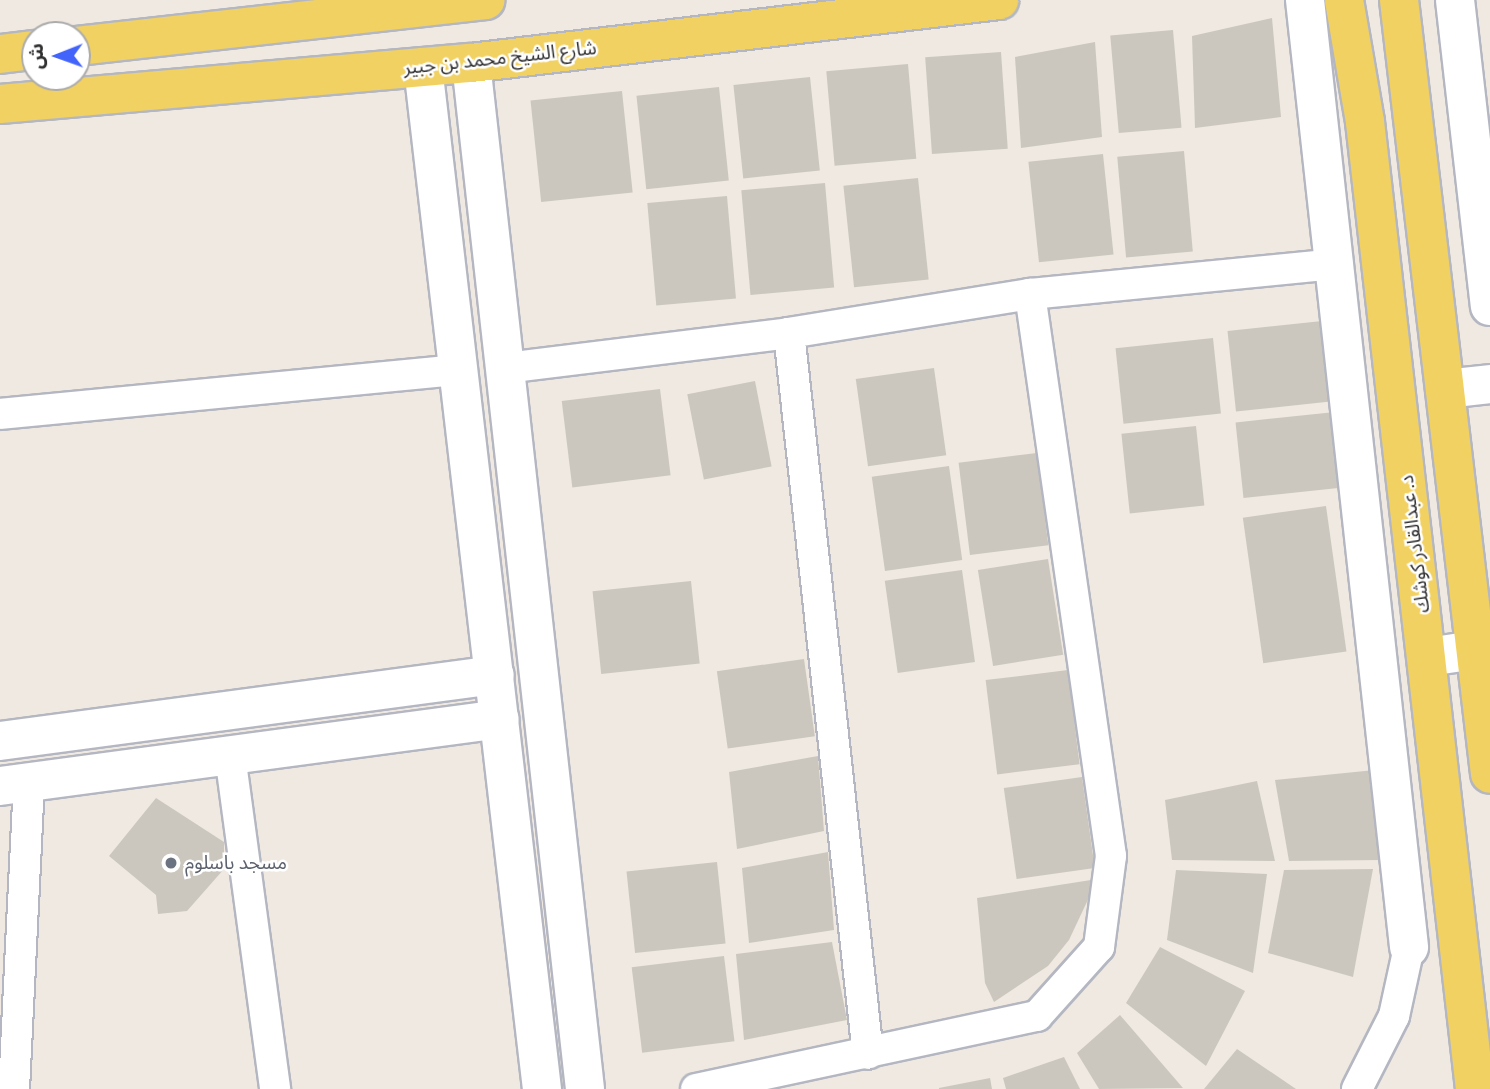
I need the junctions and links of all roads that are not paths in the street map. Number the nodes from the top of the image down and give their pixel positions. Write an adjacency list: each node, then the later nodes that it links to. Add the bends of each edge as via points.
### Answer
1 (485, 0): 7 (main road)
2 (999, 0): 10 (main road, شارع الشيخ محمد بن جبير)
3 (1304, 0): 14 (street)
4 (1344, 0): 13 (main road, د. عبدالقادر كوشك)
5 (1399, 0): 22 (main road)
6 (1455, 0): 17 (street)
7 (91, 44)
8 (21, 52): 9 (main road)
9 (0, 54)
10 (471, 63): 11 (main road, شارع الشيخ محمد بن جبير); 19 (street)
11 (423, 67): 12 (main road, شارع الشيخ محمد بن جبير); 20 (street)
12 (0, 104)
13 (1366, 122): 14 (street); 25 (main road, د. عبدالقادر كوشك)
14 (1321, 131): 15 (street)
15 (1338, 264): 16 (street); 33 (street)
16 (1030, 294): 18 (street); 34 (street, via 1111,856 1099,947 1037,1016)
17 (1490, 306)
18 (789, 332): 19 (street); 34 (street)
19 (505, 368): 38 (street)
20 (459, 370): 23 (street); 26 (street)
21 (1490, 384): 22 (street)
22 (1444, 389): 24 (main road)
23 (0, 414)
24 (1475, 650): 25 (street); 30 (main road)
25 (1428, 657): 32 (main road, د. عبدالقادر كوشك)
26 (495, 675): 27 (street); 28 (street)
27 (500, 719): 29 (street); 37 (street)
28 (0, 741)
29 (230, 755): 31 (street); 36 (street)
30 (1490, 774)
31 (15, 784): 35 (street)
32 (1447, 814): 33 (street); 41 (main road, د. عبدالقادر كوشك)
33 (1409, 943): 40 (street, via 1394,1016)
34 (868, 1054): 39 (street)
35 (14, 1089)
36 (275, 1089)
37 (542, 1089)
38 (585, 1089)
39 (696, 1089)
40 (1357, 1089)
41 (1475, 1089)

